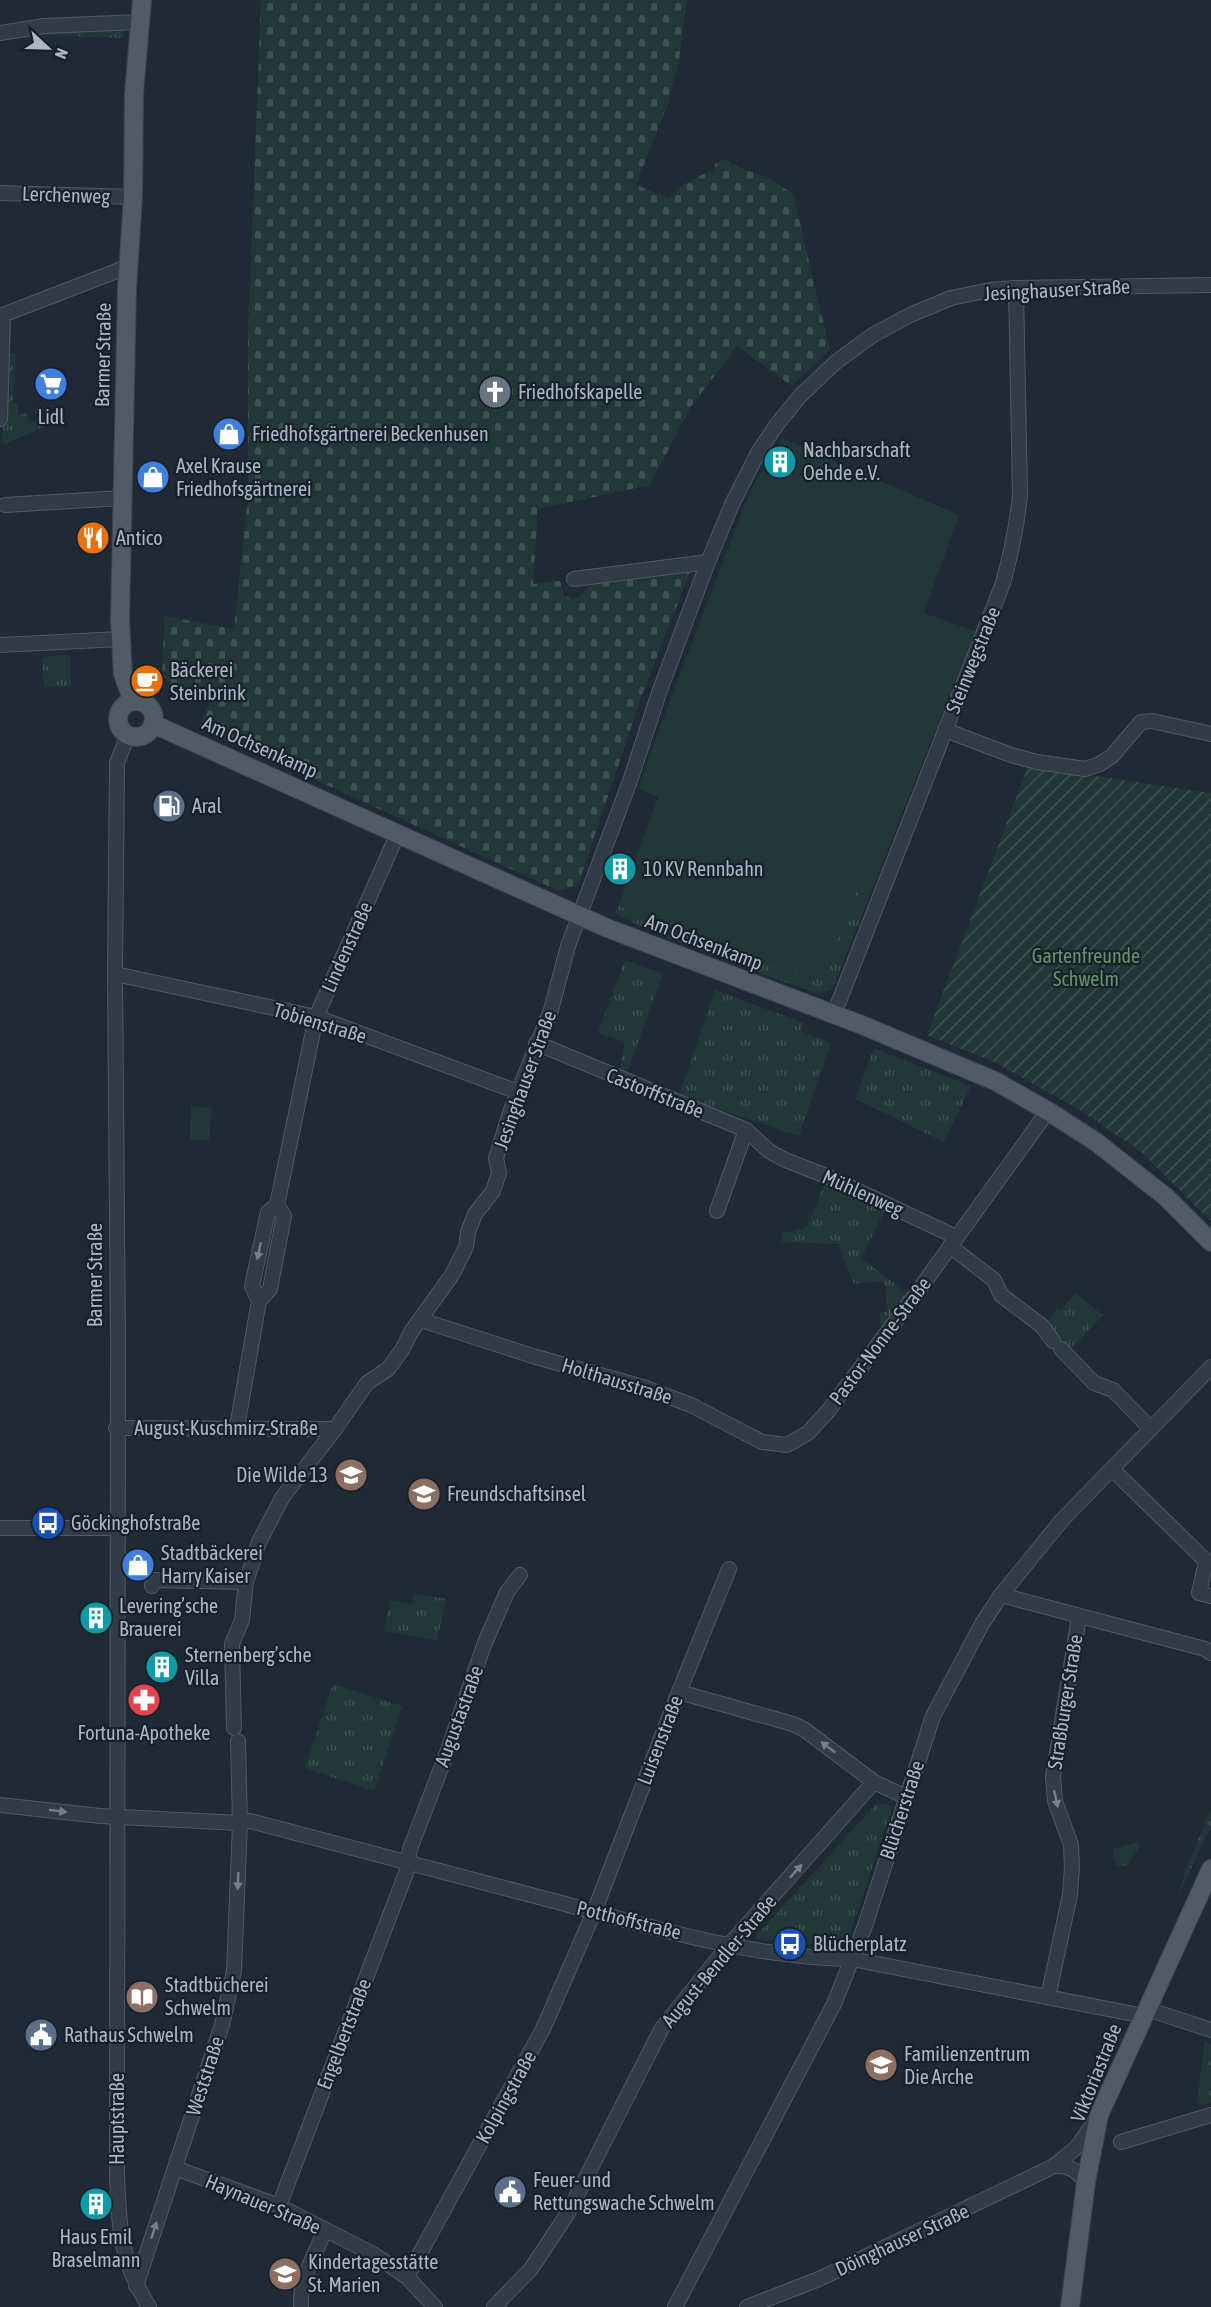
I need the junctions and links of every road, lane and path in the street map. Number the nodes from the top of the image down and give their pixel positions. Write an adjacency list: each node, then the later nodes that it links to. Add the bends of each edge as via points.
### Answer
1 (141, 10): 2 (street); 4 (main road, Barmer Straße, via 134,94)
2 (0, 33)
3 (0, 193): 4 (street, Lerchenweg)
4 (133, 197): 5 (main road, Barmer Straße)
5 (127, 267): 8 (street); 10 (main road, Barmer Straße)
6 (1211, 285): 7 (street, Jesinghauser Straße)
7 (1016, 288): 12 (street, Jesinghauser Straße, via 951,298 873,335 836,362 800,396 759,451); 18 (street, Steinwegstraße, via 1018,523 1003,583)
8 (2, 316): 9 (street)
9 (0, 419)
10 (122, 498): 11 (street); 14 (main road, Barmer Straße)
11 (5, 505)
12 (708, 562): 13 (street); 22 (street, Jesinghauser Straße)
13 (574, 579)
14 (120, 639): 15 (street); 16 (main road, Barmer Straße, via 123,674)
15 (0, 645)
16 (133, 701): 17 (main road, via 149,707); 20 (main road, via 121,709 118,718)
17 (153, 724): 20 (main road, via 146,734); 21 (main road, Am Ochsenkamp)
18 (945, 730): 19 (street, via 1011,755 1085,769 1112,756 1141,722); 24 (street, Steinwegstraße)
19 (1211, 734)
20 (128, 735): 23 (street, Barmer Straße, via 117,763)
21 (398, 833): 22 (main road, Am Ochsenkamp); 25 (street, Lindenstraße)
22 (580, 917): 24 (main road, Am Ochsenkamp); 26 (street, Jesinghauser Straße, via 568,945 551,1010)
23 (115, 974): 25 (street, Tobienstraße); 37 (street, Barmer Straße)
24 (834, 1014): 28 (main road, Am Ochsenkamp, via 986,1077)
25 (316, 1017): 27 (street, Tobienstraße); 36 (street, Lindenstraße, via 277,1204 284,1216 270,1289 259,1301)
26 (536, 1043): 27 (street, Jesinghauser Straße); 29 (street, Castorffstraße)
27 (518, 1092): 34 (street, Jesinghauser Straße, via 496,1158 499,1173 493,1191 475,1214 466,1247 452,1275)
28 (1048, 1111): 32 (street, Pastor-Nonne-Straße); 33 (main road, Am Ochsenkamp, via 1123,1161)
29 (746, 1130): 30 (street, Castorffstraße); 31 (street)
30 (769, 1150): 32 (street, Mühlenweg)
31 (717, 1211)
32 (953, 1242): 39 (street, via 994,1280 1001,1294 1042,1326 1094,1383 1113,1390); 40 (street, Pastor-Nonne-Straße)
33 (1211, 1242)
34 (421, 1320): 38 (street, Jesinghauser Straße, via 388,1369 368,1383); 40 (street, Holthausstraße, via 670,1397 762,1442 787,1444)
35 (1211, 1367): 39 (street, Blücherstraße)
36 (237, 1427): 37 (street, August-Kuschmirz-Straße); 38 (street, August-Kuschmirz-Straße)
37 (116, 1428): 43 (street, Barmer Straße)
38 (335, 1429): 47 (street, Jesinghauser Straße, via 270,1518)
39 (1151, 1430): 41 (street, Blücherstraße)
40 (808, 1433)
41 (1112, 1469): 44 (street); 49 (street, Blücherstraße, via 1062,1520)
42 (0, 1528): 43 (street)
43 (118, 1528): 57 (street, Barmer Straße)
44 (1209, 1561): 50 (street, via 1199,1593)
45 (729, 1569): 53 (street, Luisenstraße)
46 (520, 1575): 59 (street, Augustastraße, via 507,1592 484,1645)
47 (246, 1582): 48 (street, via 153,1580); 58 (street, Jesinghauser Straße, via 242,1620 232,1644)
48 (152, 1586)
49 (1001, 1595): 51 (street); 55 (street, Blücherstraße, via 933,1716)
50 (1211, 1596)
51 (1079, 1617): 52 (street); 64 (street, Straßburger Straße, one-way to 64, via 1053,1777 1055,1801 1071,1845 1070,1895)
52 (1211, 1653)
53 (679, 1692): 54 (street, one-way to 53, via 793,1724); 61 (street, Luisenstraße)
54 (874, 1782): 55 (street); 62 (street, August-Bendler-Straße, one-way to 54)
55 (906, 1797): 63 (street, Blücherstraße)
56 (0, 1805): 57 (street, Potthoffstraße, one-way to 57)
57 (118, 1817): 58 (street, Potthoffstraße); 76 (street, Hauptstraße, via 117,2174 121,2243)
58 (240, 1823): 59 (street, Potthoffstraße, via 250,1821); 71 (street, Weststraße, one-way to 71, via 234,1971 222,2025)
59 (407, 1862): 61 (street, Potthoffstraße); 73 (street, Engelbertstraße)
60 (1211, 1869): 65 (main road, Viktoriastraße)
61 (594, 1912): 62 (street, Potthoffstraße); 75 (street, Kolpingstraße, via 543,2030)
62 (729, 1945): 63 (street, Potthoffstraße, via 825,1959); 80 (street, August-Bendler-Straße, via 662,2028 599,2155 544,2253)
63 (852, 1959): 64 (street, Potthoffstraße); 81 (street, Blücherstraße, via 834,2004)
64 (1048, 1997): 65 (street, Potthoffstraße)
65 (1145, 2012): 66 (street, Potthoffstraße); 67 (main road, Viktoriastraße)
66 (1211, 2030)
67 (1100, 2115): 70 (street, Döinghauser Straße, via 1077,2147); 72 (main road, Viktoriastraße)
68 (1211, 2115): 69 (street)
69 (1121, 2142)
70 (1054, 2166): 72 (street, via 1065,2165); 82 (street, Döinghauser Straße, via 819,2279)
71 (175, 2168): 73 (street, Haynauer Straße); 76 (street, Weststraße, one-way to 71)
72 (1086, 2182): 83 (main road, Viktoriastraße)
73 (279, 2206): 74 (street, Haynauer Straße)
74 (325, 2230): 75 (street, Haynauer Straße, via 373,2254); 78 (street, via 300,2294)
75 (406, 2277): 79 (street, Haynauer Straße)
76 (136, 2286): 77 (street, Hauptstraße)
77 (149, 2307)
78 (302, 2307)
79 (435, 2307)
80 (494, 2307)
81 (675, 2307)
82 (747, 2307)
83 (1070, 2307)

